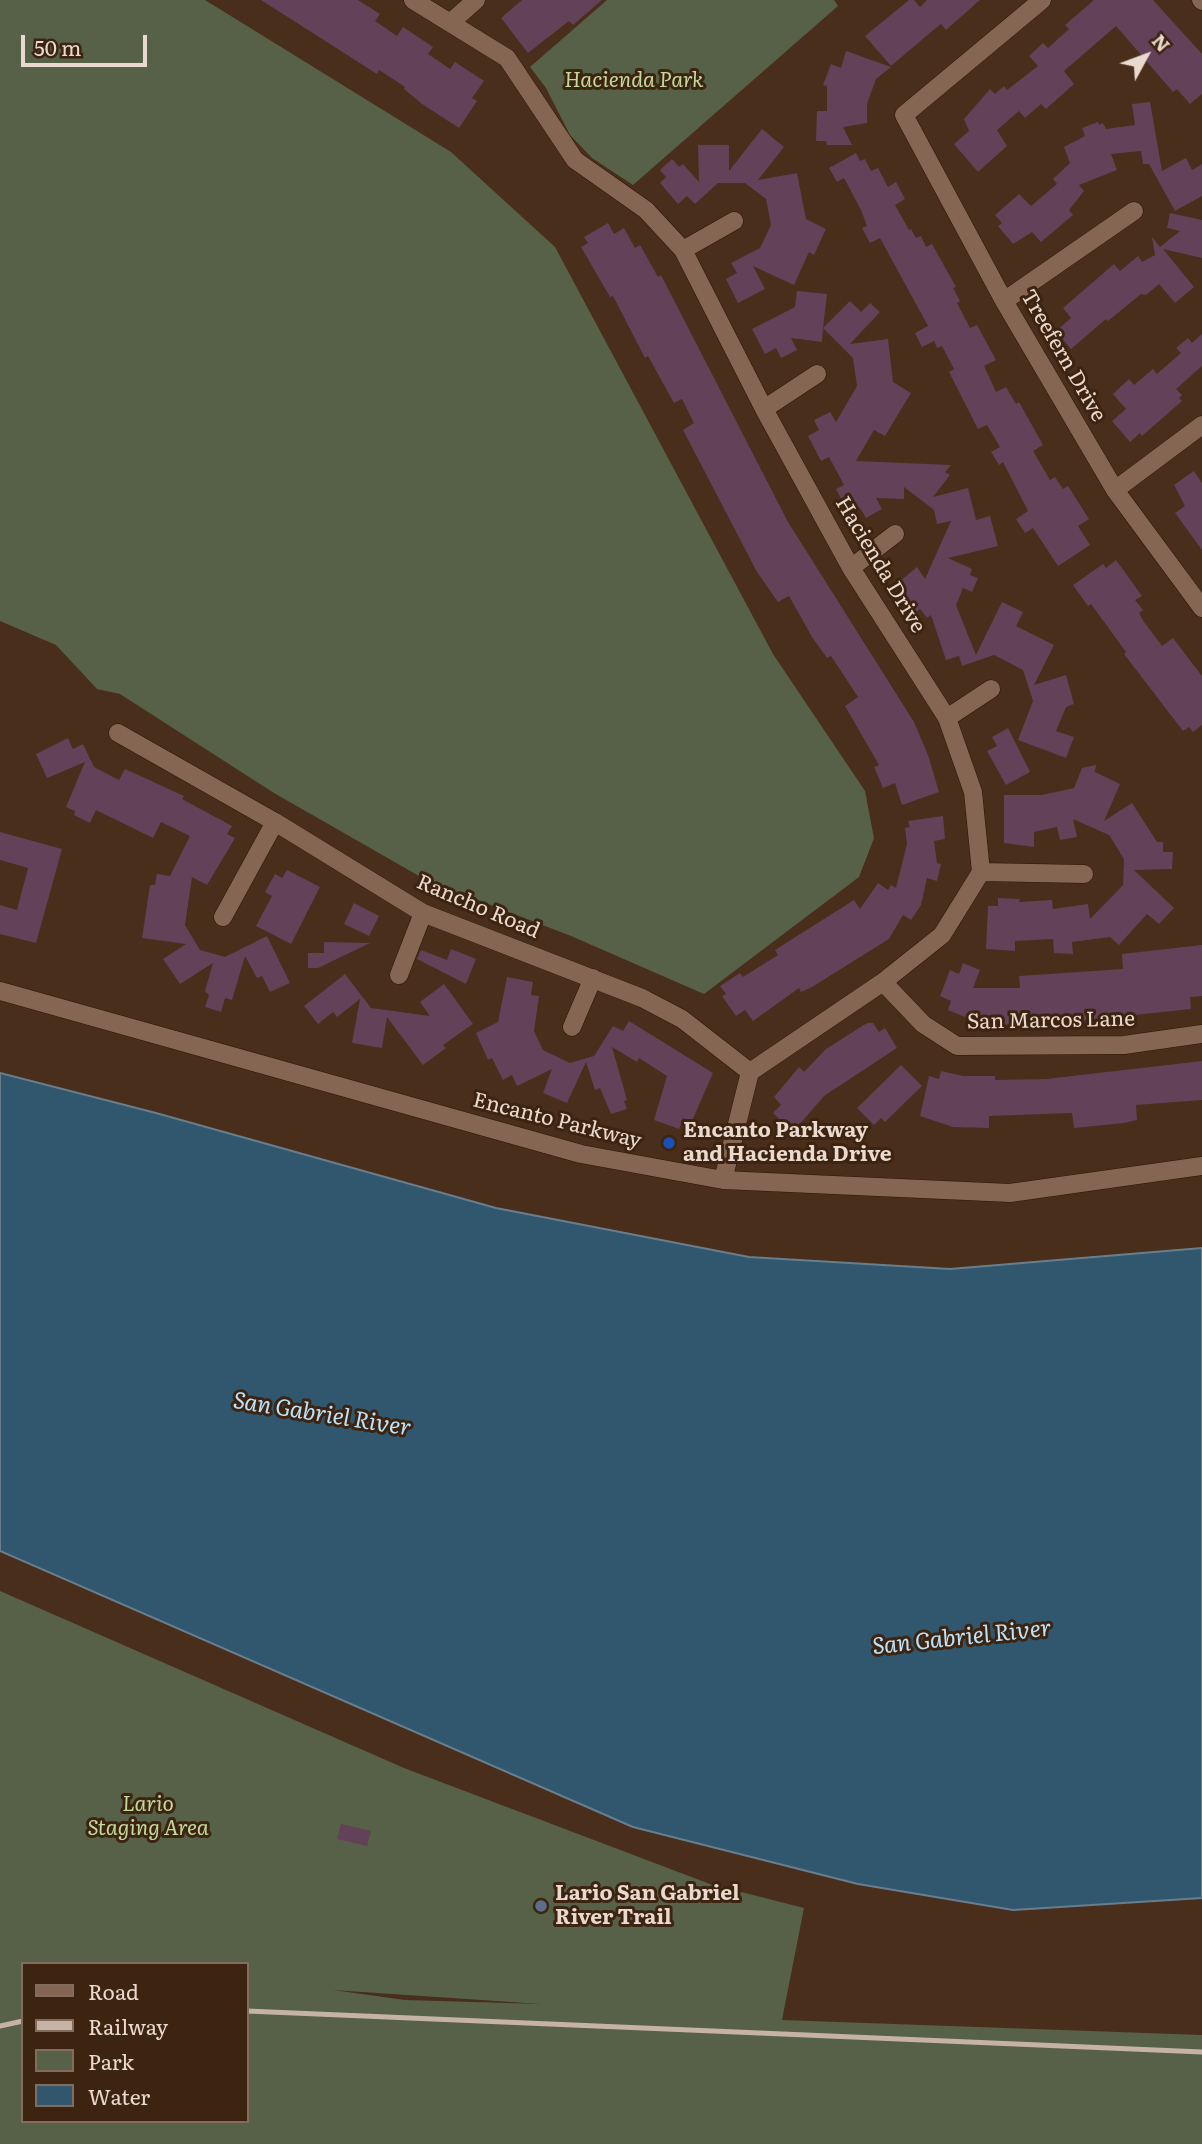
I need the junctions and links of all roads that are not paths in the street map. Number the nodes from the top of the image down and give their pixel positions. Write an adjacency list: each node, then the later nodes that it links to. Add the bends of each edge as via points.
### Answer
1 (413, 0): 4 (street, Hacienda Drive)
2 (476, 0): 4 (street)
3 (1042, 0): 8 (street, Treefern Drive, via 904,115)
4 (450, 23): 7 (street, Hacienda Drive, via 507,58 575,160 646,210)
5 (1133, 211): 8 (street)
6 (734, 221): 7 (street)
7 (683, 250): 10 (street, Hacienda Drive)
8 (1004, 301): 12 (street, Treefern Drive)
9 (817, 374): 10 (street)
10 (764, 409): 14 (street, Hacienda Drive)
11 (1202, 425): 12 (street)
12 (1115, 491): 15 (street, Treefern Drive)
13 (895, 534): 14 (street)
14 (851, 568): 17 (street, Hacienda Drive)
15 (1202, 608)
16 (991, 689): 17 (street)
17 (947, 718): 20 (street, Hacienda Drive, via 973,792)
18 (118, 733): 19 (street, Rancho Road)
19 (275, 822): 22 (street, Rancho Road); 23 (street)
20 (981, 872): 21 (street); 26 (street, via 942,935)
21 (1084, 874)
22 (423, 913): 24 (street); 25 (street, Rancho Road)
23 (223, 917)
24 (399, 975)
25 (593, 978): 28 (street); 30 (street, Rancho Road, via 682,1019)
26 (883, 982): 29 (street, San Marcos Lane, via 923,1024 957,1046 1124,1045); 30 (street)
27 (0, 991): 32 (street, Encanto Parkway, via 581,1154)
28 (572, 1027)
29 (1202, 1034)
30 (750, 1072): 32 (street)
31 (1202, 1166): 32 (street, Encanto Parkway, via 1010,1193)
32 (723, 1180)

